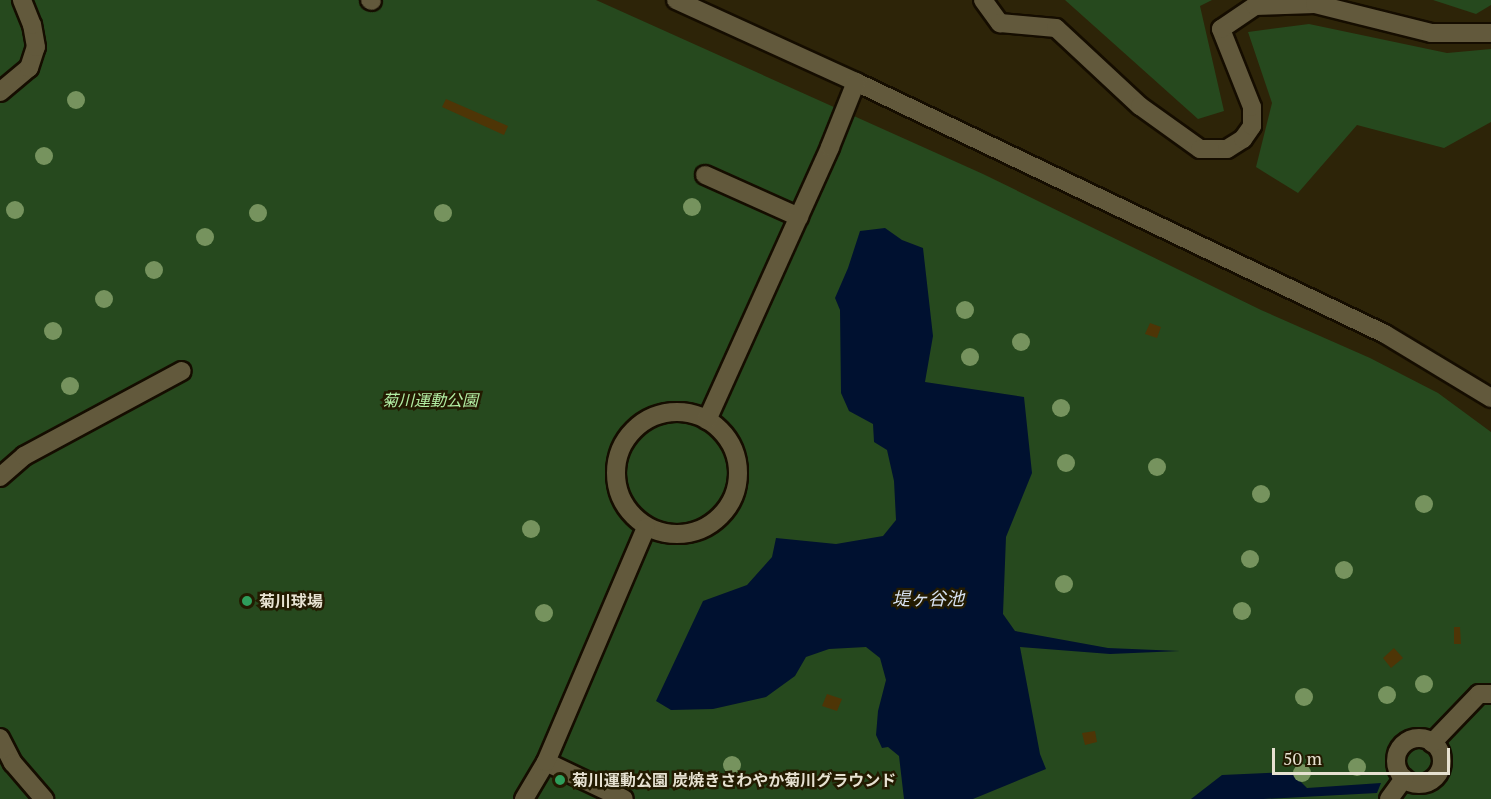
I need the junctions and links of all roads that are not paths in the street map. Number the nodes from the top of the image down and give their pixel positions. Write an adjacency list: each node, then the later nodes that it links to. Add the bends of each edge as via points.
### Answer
1 (22, 0): 6 (street, via 36,46 29,68)
2 (676, 0): 5 (street)
3 (983, 0): 4 (street, via 1000,23 1056,28 1140,106 1200,149 1227,149 1243,139 1252,126 1252,107 1221,29 1255,6 1315,4 1431,33)
4 (1491, 33)
5 (856, 82): 8 (street); 10 (street, via 1385,334)
6 (0, 92)
7 (705, 176): 8 (street)
8 (799, 217): 11 (street)
9 (182, 371): 12 (street, via 24,456)
10 (1491, 398)
11 (707, 420): 13 (street, via 689,413 670,412 652,417 624,443 617,461 616,480 621,499); 13 (street, via 733,448 738,466 731,504 719,519 684,534)
12 (0, 477)
13 (646, 527): 17 (street)
14 (1491, 694): 16 (street, via 1479,694)
15 (0, 738): 19 (street, via 13,763)
16 (1432, 742): 18 (street, via 1414,739 1397,752 1396,767); 18 (street, via 1442,759 1436,777 1418,784)
17 (546, 762): 20 (street); 21 (street)
18 (1404, 778): 22 (street)
19 (44, 799)
20 (524, 799)
21 (624, 799)
22 (1389, 799)

